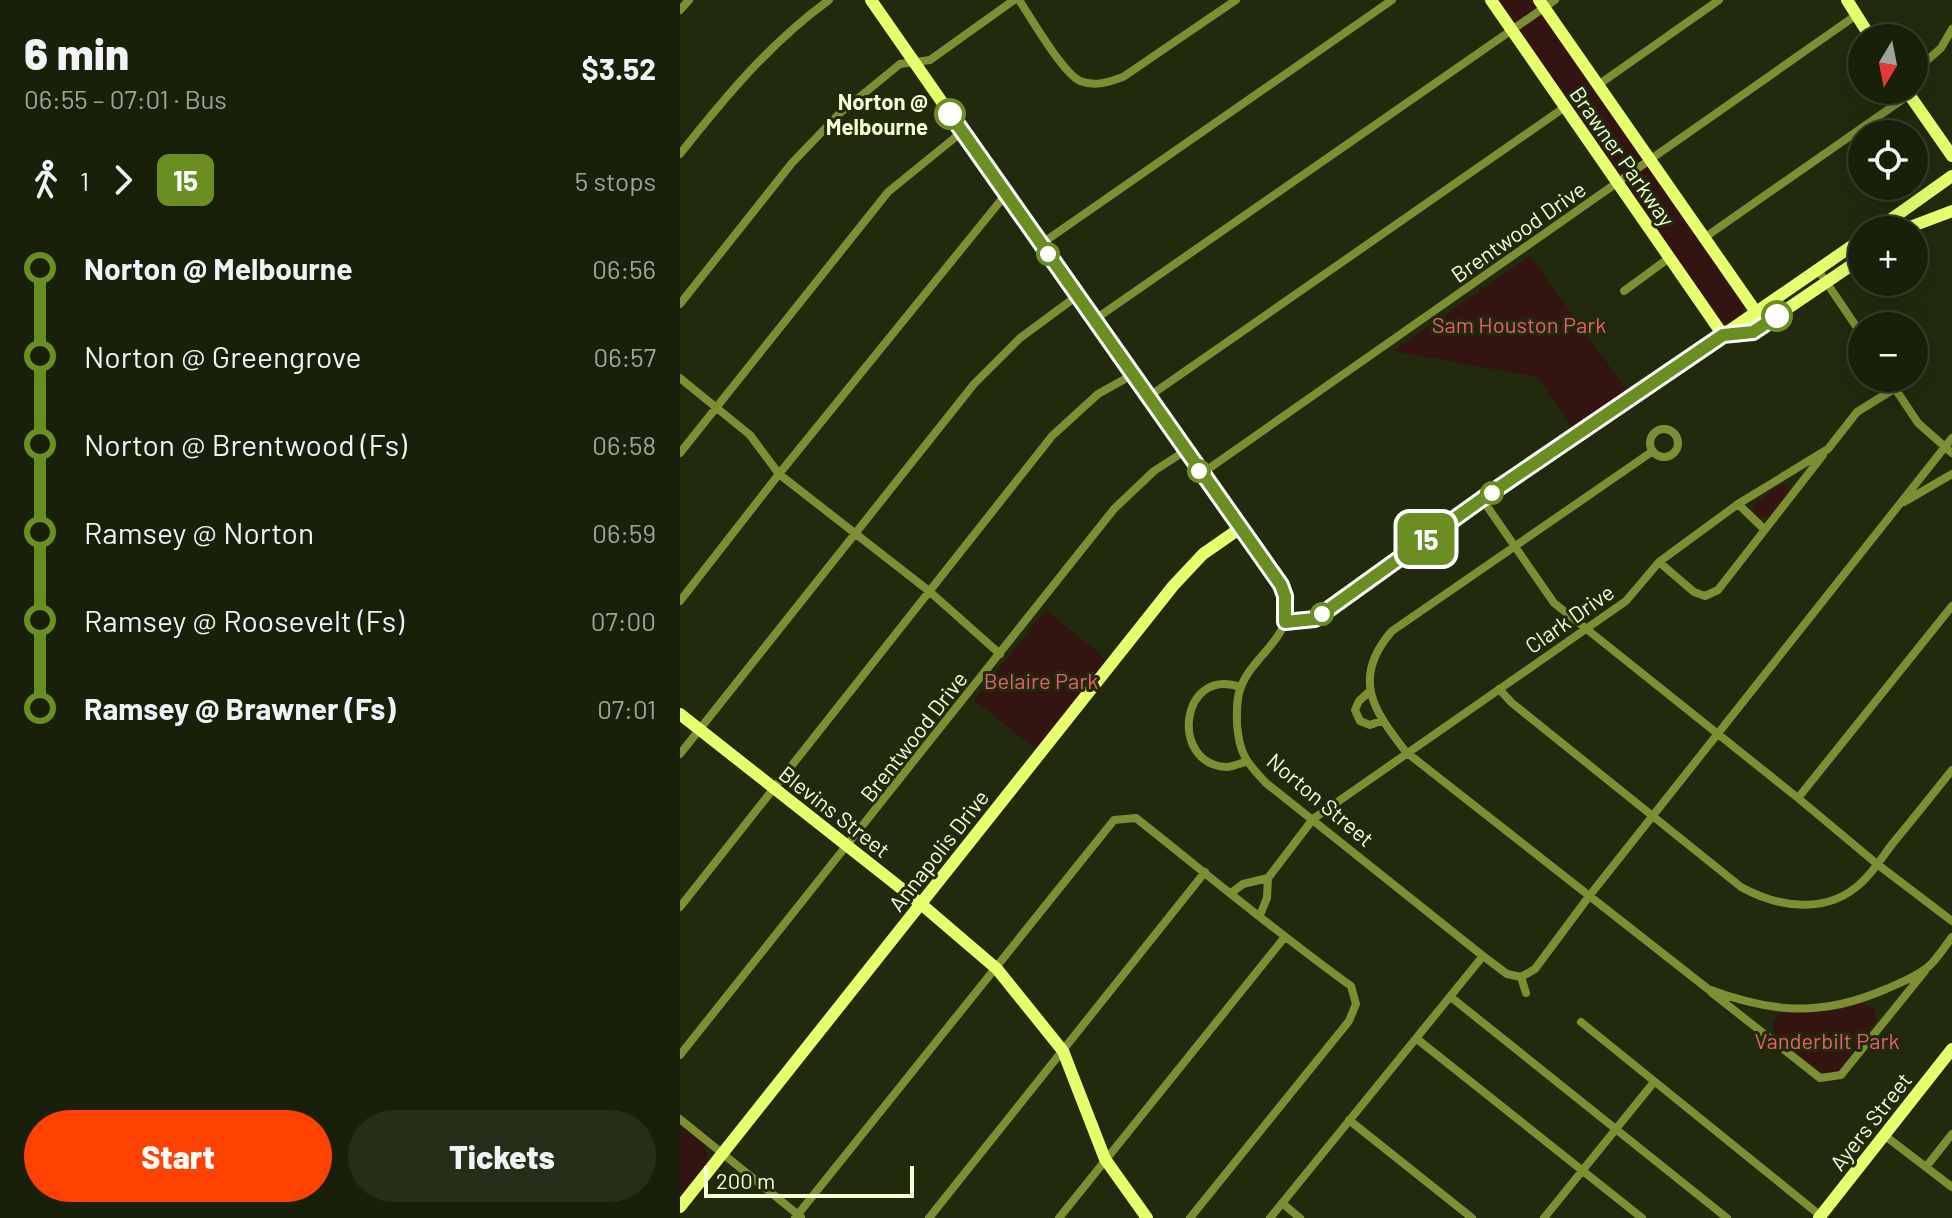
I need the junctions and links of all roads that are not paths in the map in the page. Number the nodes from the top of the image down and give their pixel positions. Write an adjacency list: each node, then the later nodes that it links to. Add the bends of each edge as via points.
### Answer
1 (689, 0): 11 (street)
2 (829, 0): 23 (street, via 754,66)
3 (871, 0): 17 (street)
4 (1016, 0): 5 (street, via 1067,71 1090,84 1123,77); 17 (street, via 930,60)
5 (1236, 0)
6 (1392, 0): 33 (street)
7 (1491, 0): 15 (street, Brawner Parkway)
8 (1719, 0): 18 (street)
9 (1847, 0): 12 (street)
10 (1546, 2): 15 (street); 18 (street, Brawner Parkway)
11 (680, 10)
12 (1855, 16): 13 (street); 25 (street, Brentwood Drive)
13 (1861, 24)
14 (1952, 29): 16 (street)
15 (1512, 30): 21 (street, Brawner Parkway); 44 (street)
16 (1928, 60)
17 (914, 61): 22 (street); 41 (street, via 900,64 840,113 792,163)
18 (1598, 85): 25 (street, Brawner Parkway)
19 (1891, 104): 32 (street)
20 (1916, 104): 24 (street)
21 (1565, 107): 27 (street, Brawner Parkway); 51 (street)
22 (963, 131): 28 (street); 52 (street, via 888,192)
23 (680, 154)
24 (1952, 156)
25 (1651, 161): 27 (street, Brentwood Drive); 32 (street, Brawner Parkway)
26 (1952, 176): 30 (street)
27 (1618, 183): 35 (street, Brawner Parkway); 60 (street, Brentwood Drive)
28 (1006, 194): 33 (street); 59 (street)
29 (1949, 215): 31 (street)
30 (1896, 216)
31 (1928, 220)
32 (1704, 238): 42 (street, Brawner Parkway)
33 (1041, 244): 40 (street)
34 (1848, 249): 37 (street)
35 (1669, 258): 39 (street); 46 (street, Brawner Parkway)
36 (1848, 268): 38 (street)
37 (1818, 270): 38 (street); 42 (street)
38 (1826, 283): 43 (street); 45 (street)
39 (1624, 291)
40 (1077, 296): 44 (street); 67 (street, via 1020,338 974,384)
41 (680, 304)
42 (1756, 312): 45 (street); 46 (street)
43 (1848, 315)
44 (1094, 320): 47 (street)
45 (1753, 332): 46 (street)
46 (1723, 335): 62 (street)
47 (1132, 375): 51 (street); 70 (street, via 1098,394 1052,436)
48 (680, 378): 52 (street)
49 (1889, 392): 54 (street, Clark Drive, via 1857,412)
50 (1896, 392): 55 (street, via 1918,423)
51 (1148, 397): 56 (street)
52 (717, 407): 58 (street); 59 (street, via 750,435)
53 (1952, 438): 55 (street)
54 (1828, 449): 63 (street, Clark Drive); 66 (street)
55 (1948, 450): 64 (street)
56 (1185, 451): 60 (street); 75 (street, Brentwood Drive, via 1154,471 1114,509)
57 (1653, 451): 68 (street)
58 (680, 453)
59 (779, 474): 67 (street); 71 (street)
60 (1201, 474): 65 (street)
61 (1952, 474): 64 (street)
62 (1482, 499): 68 (street); 73 (street, via 1315,619)
63 (1738, 504): 66 (street); 69 (street, Clark Drive)
64 (1900, 504): 82 (street)
65 (1239, 529): 73 (street, via 1281,585); 97 (street, Annapolis Drive, via 1203,554 1173,586)
66 (1764, 529): 69 (street, via 1718,590 1705,596)
67 (856, 533): 70 (street); 81 (street)
68 (1515, 547): 74 (street, via 1554,603); 78 (street, via 1392,631 1371,664)
69 (1659, 562): 74 (street, Clark Drive, via 1626,601)
70 (929, 591): 75 (street); 87 (street)
71 (680, 601)
72 (1952, 606): 88 (street)
73 (1285, 622): 76 (street)
74 (1585, 631): 77 (street, Clark Drive); 82 (street)
75 (1000, 654): 91 (street, Brentwood Drive)
76 (1240, 687): 85 (street, Norton Street, via 1236,711); 85 (street, via 1228,683 1204,691 1189,714 1189,731 1198,754 1212,762 1227,767)
77 (1499, 689): 83 (street, Clark Drive); 89 (street)
78 (1370, 691): 80 (street); 80 (street, via 1355,710 1360,721)
79 (680, 714): 81 (street, Blevins Street)
80 (1381, 721): 83 (street)
81 (699, 730): 84 (street); 87 (street, Blevins Street)
82 (1717, 735): 88 (street); 89 (street)
83 (1406, 752): 90 (street, Clark Drive); 96 (street)
84 (680, 754)
85 (1246, 762): 90 (street, Norton Street)
86 (1952, 770): 92 (street)
87 (773, 789): 91 (street, Blevins Street); 98 (street)
88 (1798, 798): 92 (street)
89 (1654, 815): 92 (street, via 1741,887 1782,904 1844,896); 96 (street)
90 (1313, 819): 94 (street, Clark Drive); 103 (street, Norton Street)
91 (848, 846): 97 (street, Blevins Street); 113 (street, Brentwood Drive)
92 (1877, 864): 100 (street)
93 (1205, 872): 95 (street); 105 (street, via 1136,818 1114,820); 112 (street)
94 (1268, 878): 95 (street); 99 (street, Clark Drive)
95 (1231, 893): 99 (street)
96 (1590, 895): 106 (street, via 1535,969); 107 (street)
97 (921, 904): 105 (street, Blevins Street); 121 (street, Annapolis Drive)
98 (680, 907)
99 (1260, 915): 102 (street)
100 (1952, 921)
101 (1952, 937): 104 (street)
102 (1284, 938): 122 (street); 133 (street, via 1351,986 1356,1004 1349,1021)
103 (1483, 956): 106 (street, Norton Street, via 1507,974); 109 (street)
104 (1928, 967): 107 (street, via 1862,1000 1806,1010 1763,1006); 107 (street, via 1841,1075 1831,1079 1820,1078)
105 (997, 969): 112 (street, Blevins Street); 128 (street)
106 (1521, 977): 108 (street)
107 (1708, 989)
108 (1526, 993)
109 (1452, 998): 111 (street); 118 (street)
110 (1581, 1022): 115 (street)
111 (1417, 1039): 117 (street); 124 (street)
112 (1063, 1051): 122 (street, Blevins Street); 130 (street)
113 (680, 1055)
114 (1949, 1058): 120 (street, Ayers Street)
115 (1654, 1082): 118 (street); 129 (street)
116 (680, 1119): 121 (street)
117 (1349, 1120): 126 (street); 136 (street)
118 (1615, 1128): 124 (street); 139 (street)
119 (1952, 1134): 123 (street)
120 (1884, 1135): 123 (street); 129 (street, Ayers Street)
121 (723, 1156): 127 (street, Annapolis Drive); 128 (street)
122 (1105, 1159): 131 (street); 132 (street, Blevins Street)
123 (1926, 1167): 125 (street)
124 (1582, 1170): 137 (street); 138 (street)
125 (1952, 1187)
126 (1282, 1203): 134 (street); 135 (street)
127 (680, 1207)
128 (798, 1217)
129 (1820, 1217)
130 (929, 1218)
131 (1059, 1218)
132 (1147, 1218)
133 (1190, 1218)
134 (1270, 1218)
135 (1300, 1218)
136 (1472, 1218)
137 (1544, 1218)
138 (1642, 1218)
139 (1727, 1218)

